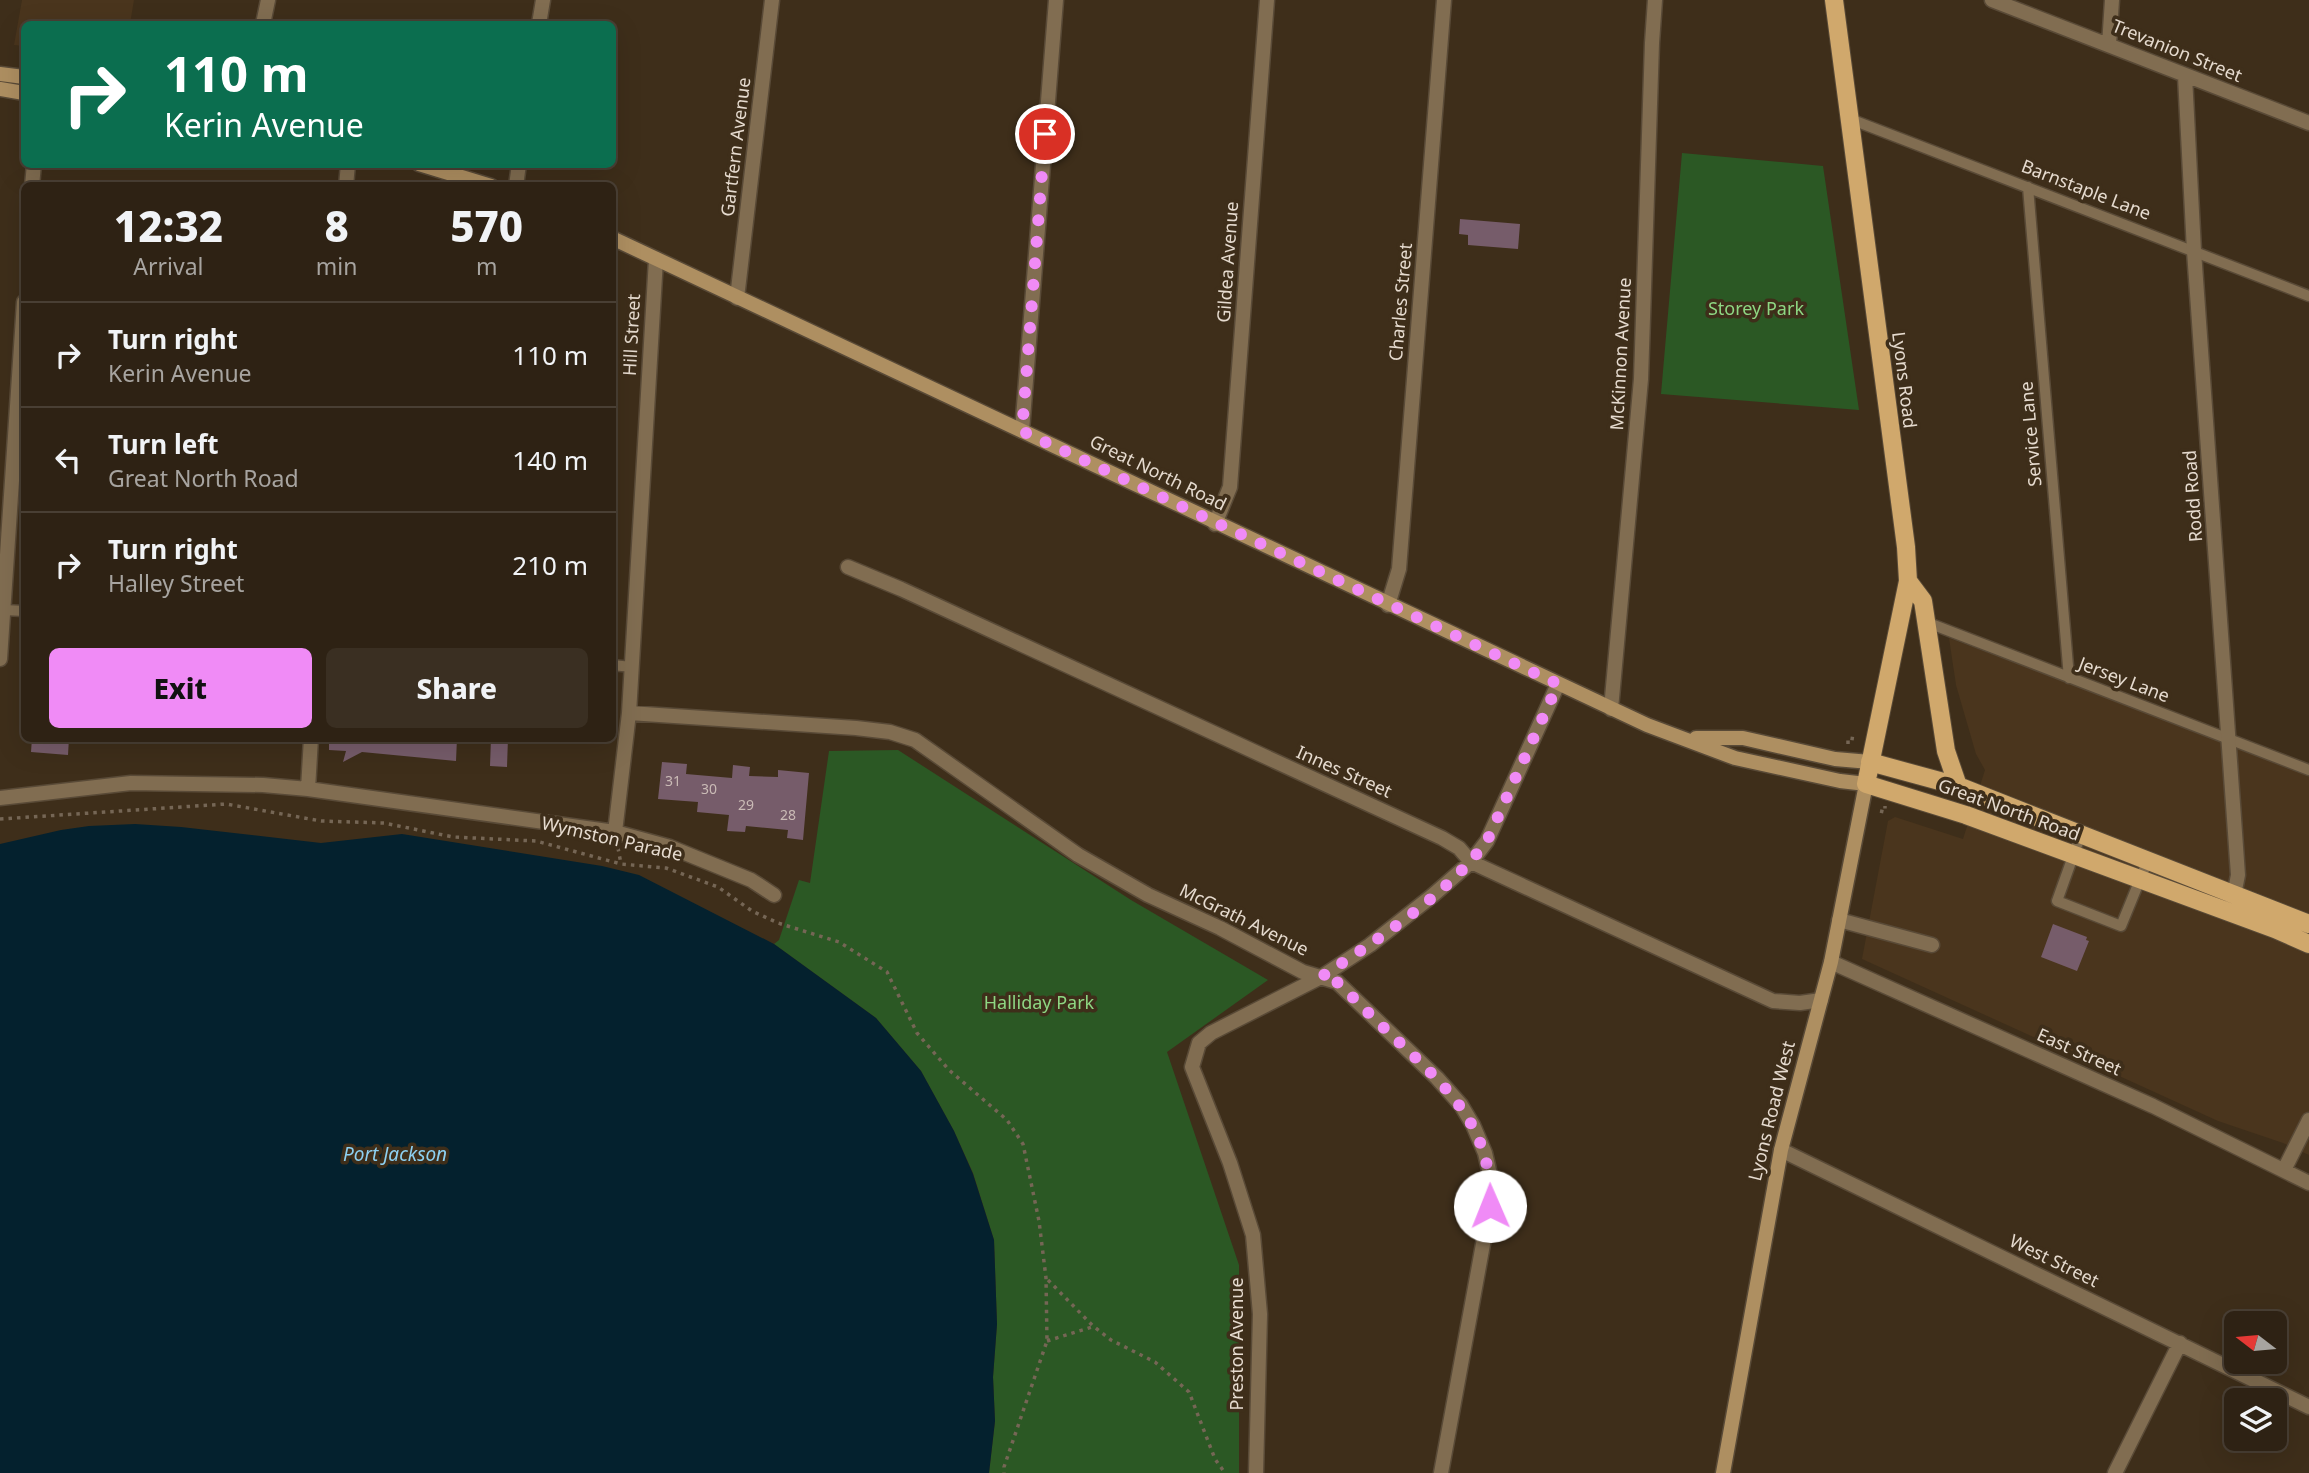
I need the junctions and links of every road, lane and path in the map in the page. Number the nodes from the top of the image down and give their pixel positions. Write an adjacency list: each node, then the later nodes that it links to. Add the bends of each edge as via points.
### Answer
1 (268, 0): 11 (street)
2 (543, 0): 12 (street)
3 (772, 0): 28 (street, Gartfern Avenue)
4 (1056, 0): 30 (street)
5 (1268, 0): 31 (street, Gildea Avenue, via 1230,487)
6 (1444, 0): 34 (street, Charles Street, via 1399,569)
7 (1655, 0): 44 (street, McKinnon Avenue, via 1642,379)
8 (1834, 0): 19 (main road, Lyons Road)
9 (1992, 0): 13 (street, Trevanion Street)
10 (2112, 0): 13 (street)
11 (264, 21)
12 (540, 21)
13 (2109, 45): 15 (street, Trevanion Street)
14 (0, 74): 16 (main road)
15 (2185, 76): 20 (street, Trevanion Street); 25 (street, Rodd Road)
16 (21, 77)
17 (0, 89): 18 (main road)
18 (21, 92)
19 (1850, 118): 23 (lane, Barnstaple Lane); 33 (main road, Lyons Road)
20 (2309, 122)
21 (432, 168): 22 (main road)
22 (478, 182)
23 (2028, 187): 25 (lane, Barnstaple Lane); 42 (lane, Service Lane)
24 (616, 241): 26 (main road, Great North Road)
25 (2194, 251): 27 (lane, Barnstaple Lane); 48 (street, Rodd Road)
26 (656, 259): 28 (main road, Great North Road); 41 (street, Hill Street)
27 (2309, 296)
28 (737, 298): 30 (main road, Great North Road)
29 (21, 348): 35 (street)
30 (1022, 431): 31 (main road, Great North Road)
31 (1215, 524): 34 (main road, Great North Road)
32 (848, 567): 62 (street, Innes Street, via 1443,838)
33 (1908, 581): 37 (main road, via 1923,601); 51 (main road, Lyons Road)
34 (1388, 605): 43 (main road, Great North Road)
35 (4, 610): 36 (lane); 38 (street)
36 (21, 611)
37 (1926, 622): 42 (lane, Jersey Lane); 54 (main road, via 1946,751)
38 (1, 641): 39 (street)
39 (0, 659)
40 (616, 666): 41 (lane)
41 (632, 667): 45 (street, Hill Street)
42 (2069, 678): 48 (lane, Jersey Lane)
43 (1558, 684): 44 (main road, Great North Road); 62 (street, via 1487,841)
44 (1611, 709): 46 (main road, Great North Road)
45 (629, 713): 58 (street, Hill Street); 71 (street, McGrath Avenue, via 856,728 915,740 1078,855 1148,895)
46 (1688, 738): 51 (main road, Great North Road, via 1743,738 1835,759); 53 (main road, Great North Road, via 1735,758)
47 (1854, 739): 50 (path, via 1848,738)
48 (2230, 739): 52 (lane, Jersey Lane); 65 (street, Rodd Road, via 2238,875)
49 (311, 742): 55 (street)
50 (1848, 744)
51 (1870, 762): 53 (main road, Lyons Road West); 54 (main road, Great North Road)
52 (2309, 770)
53 (1866, 784): 60 (main road, Great North Road, via 1966,815); 66 (main road, Lyons Road West)
54 (1958, 786): 59 (main road, Great North Road)
55 (308, 789): 56 (street, Wymston Parade, via 131,783); 58 (street, Wymston Parade)
56 (0, 798)
57 (0, 819): 77 (path, Wymston Parade, via 226,804 453,837 536,841 621,864 666,868 718,887 752,911 839,942 887,972 917,1033 948,1070 1007,1120 1023,1144)
58 (615, 832): 64 (street, Wymston Parade, via 670,847 751,880)
59 (2081, 834): 60 (lane); 61 (main road, Great North Road)
60 (2072, 856): 63 (main road, Great North Road); 63 (lane, via 2057,901 2121,926)
61 (2148, 860): 63 (lane); 65 (main road, Great North Road)
62 (1471, 862): 71 (street, via 1370,945); 72 (street, Innes Street, via 1773,1002)
63 (2142, 880): 65 (main road, Great North Road)
64 (774, 895)
65 (2232, 904): 67 (main road, Great North Road); 68 (main road, Great North Road)
66 (1839, 920): 69 (street); 70 (main road, Lyons Road West)
67 (2309, 924)
68 (2309, 944)
69 (1931, 945)
70 (1831, 962): 72 (main road, Lyons Road West); 75 (street, East Street)
71 (1321, 977): 84 (street, Preston Avenue, via 1211,1033 1199,1043 1192,1067 1253,1235 1260,1314); 85 (street, McGrath Avenue, via 1337,982 1461,1105 1489,1170 1488,1218)
72 (1822, 1000): 74 (main road, Lyons Road West)
73 (2309, 1120): 75 (street)
74 (1781, 1150): 80 (street, West Street); 86 (main road, Lyons Road West)
75 (2284, 1170): 76 (street, East Street)
76 (2309, 1183)
77 (1046, 1278): 78 (path); 79 (path, Wymston Parade)
78 (1093, 1326): 79 (path); 83 (path, via 1155,1362 1189,1392)
79 (1047, 1341): 82 (path, Wymston Parade)
80 (2180, 1343): 81 (street, West Street); 87 (street)
81 (2309, 1407)
82 (1004, 1473)
83 (1224, 1473)
84 (1255, 1473)
85 (1441, 1473)
86 (1723, 1473)
87 (2115, 1473)

